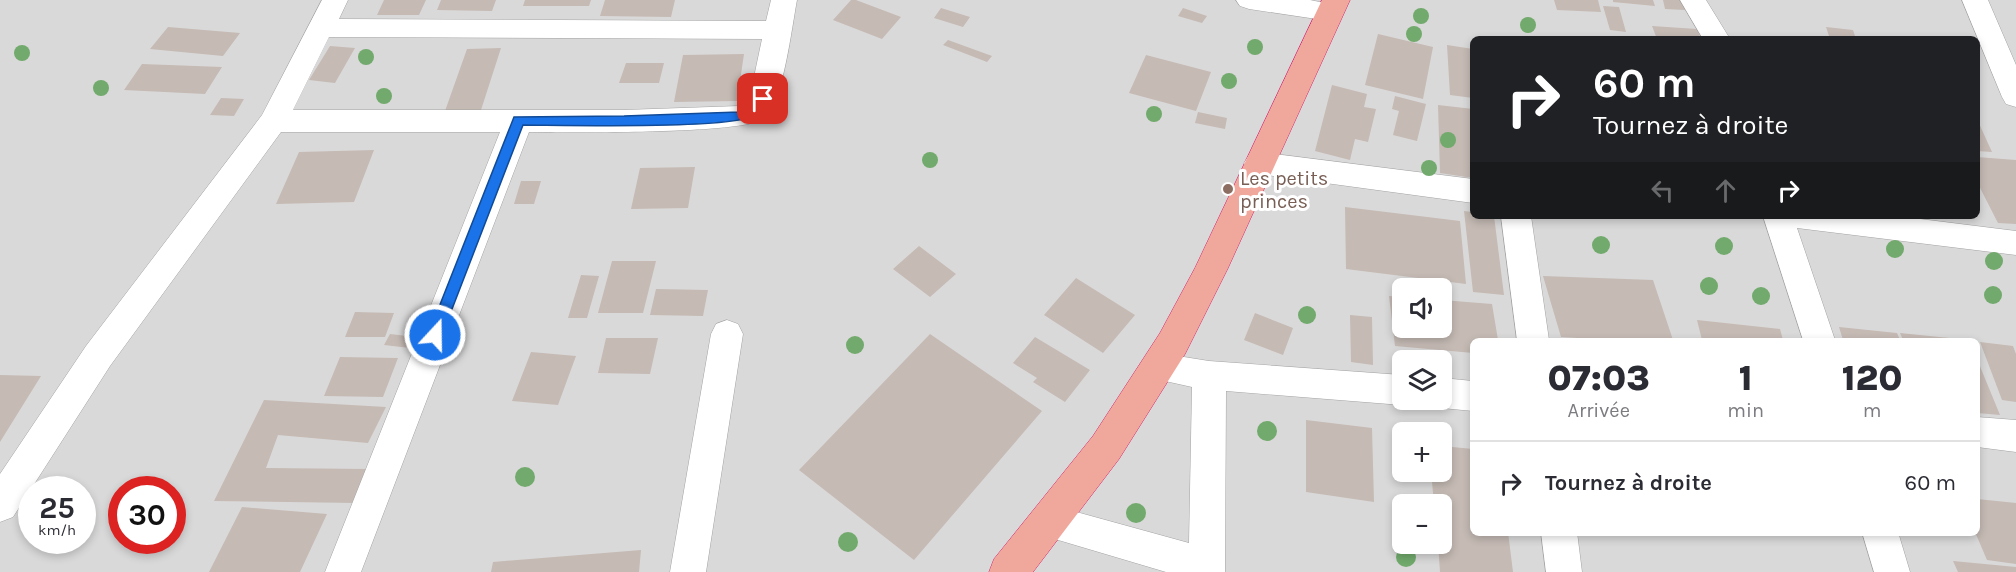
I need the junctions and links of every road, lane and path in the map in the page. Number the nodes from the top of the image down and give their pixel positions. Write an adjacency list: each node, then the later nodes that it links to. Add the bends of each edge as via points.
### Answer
1 (335, 0): 7 (street)
2 (784, 0): 8 (street)
3 (1249, 0): 6 (street)
4 (1693, 0): 9 (street)
5 (1975, 0): 10 (street)
6 (1333, 6): 13 (highway)
7 (321, 28): 8 (street); 12 (street)
8 (776, 30): 11 (street, via 763,99 747,114 624,121)
9 (1715, 36)
10 (2016, 97)
11 (519, 120): 12 (street); 34 (street)
12 (273, 121): 29 (street, via 98,356)
13 (1259, 162): 14 (street); 22 (highway)
14 (1470, 191)
15 (1516, 219): 20 (street)
16 (1779, 219): 21 (street)
17 (1822, 219): 18 (street)
18 (2016, 243)
19 (727, 334): 35 (street)
20 (1533, 338)
21 (1818, 338)
22 (1159, 367): 23 (street); 30 (highway, via 1104,453)
23 (1209, 375): 24 (street); 33 (street)
24 (1392, 389)
25 (1452, 394): 26 (street)
26 (1470, 396)
27 (1980, 432): 28 (street)
28 (2016, 436)
29 (0, 505)
30 (1051, 522): 33 (street); 36 (highway)
31 (1560, 536): 37 (street)
32 (1881, 536): 38 (street)
33 (1207, 569)
34 (343, 572)
35 (688, 572)
36 (1008, 572)
37 (1564, 572)
38 (1892, 572)

